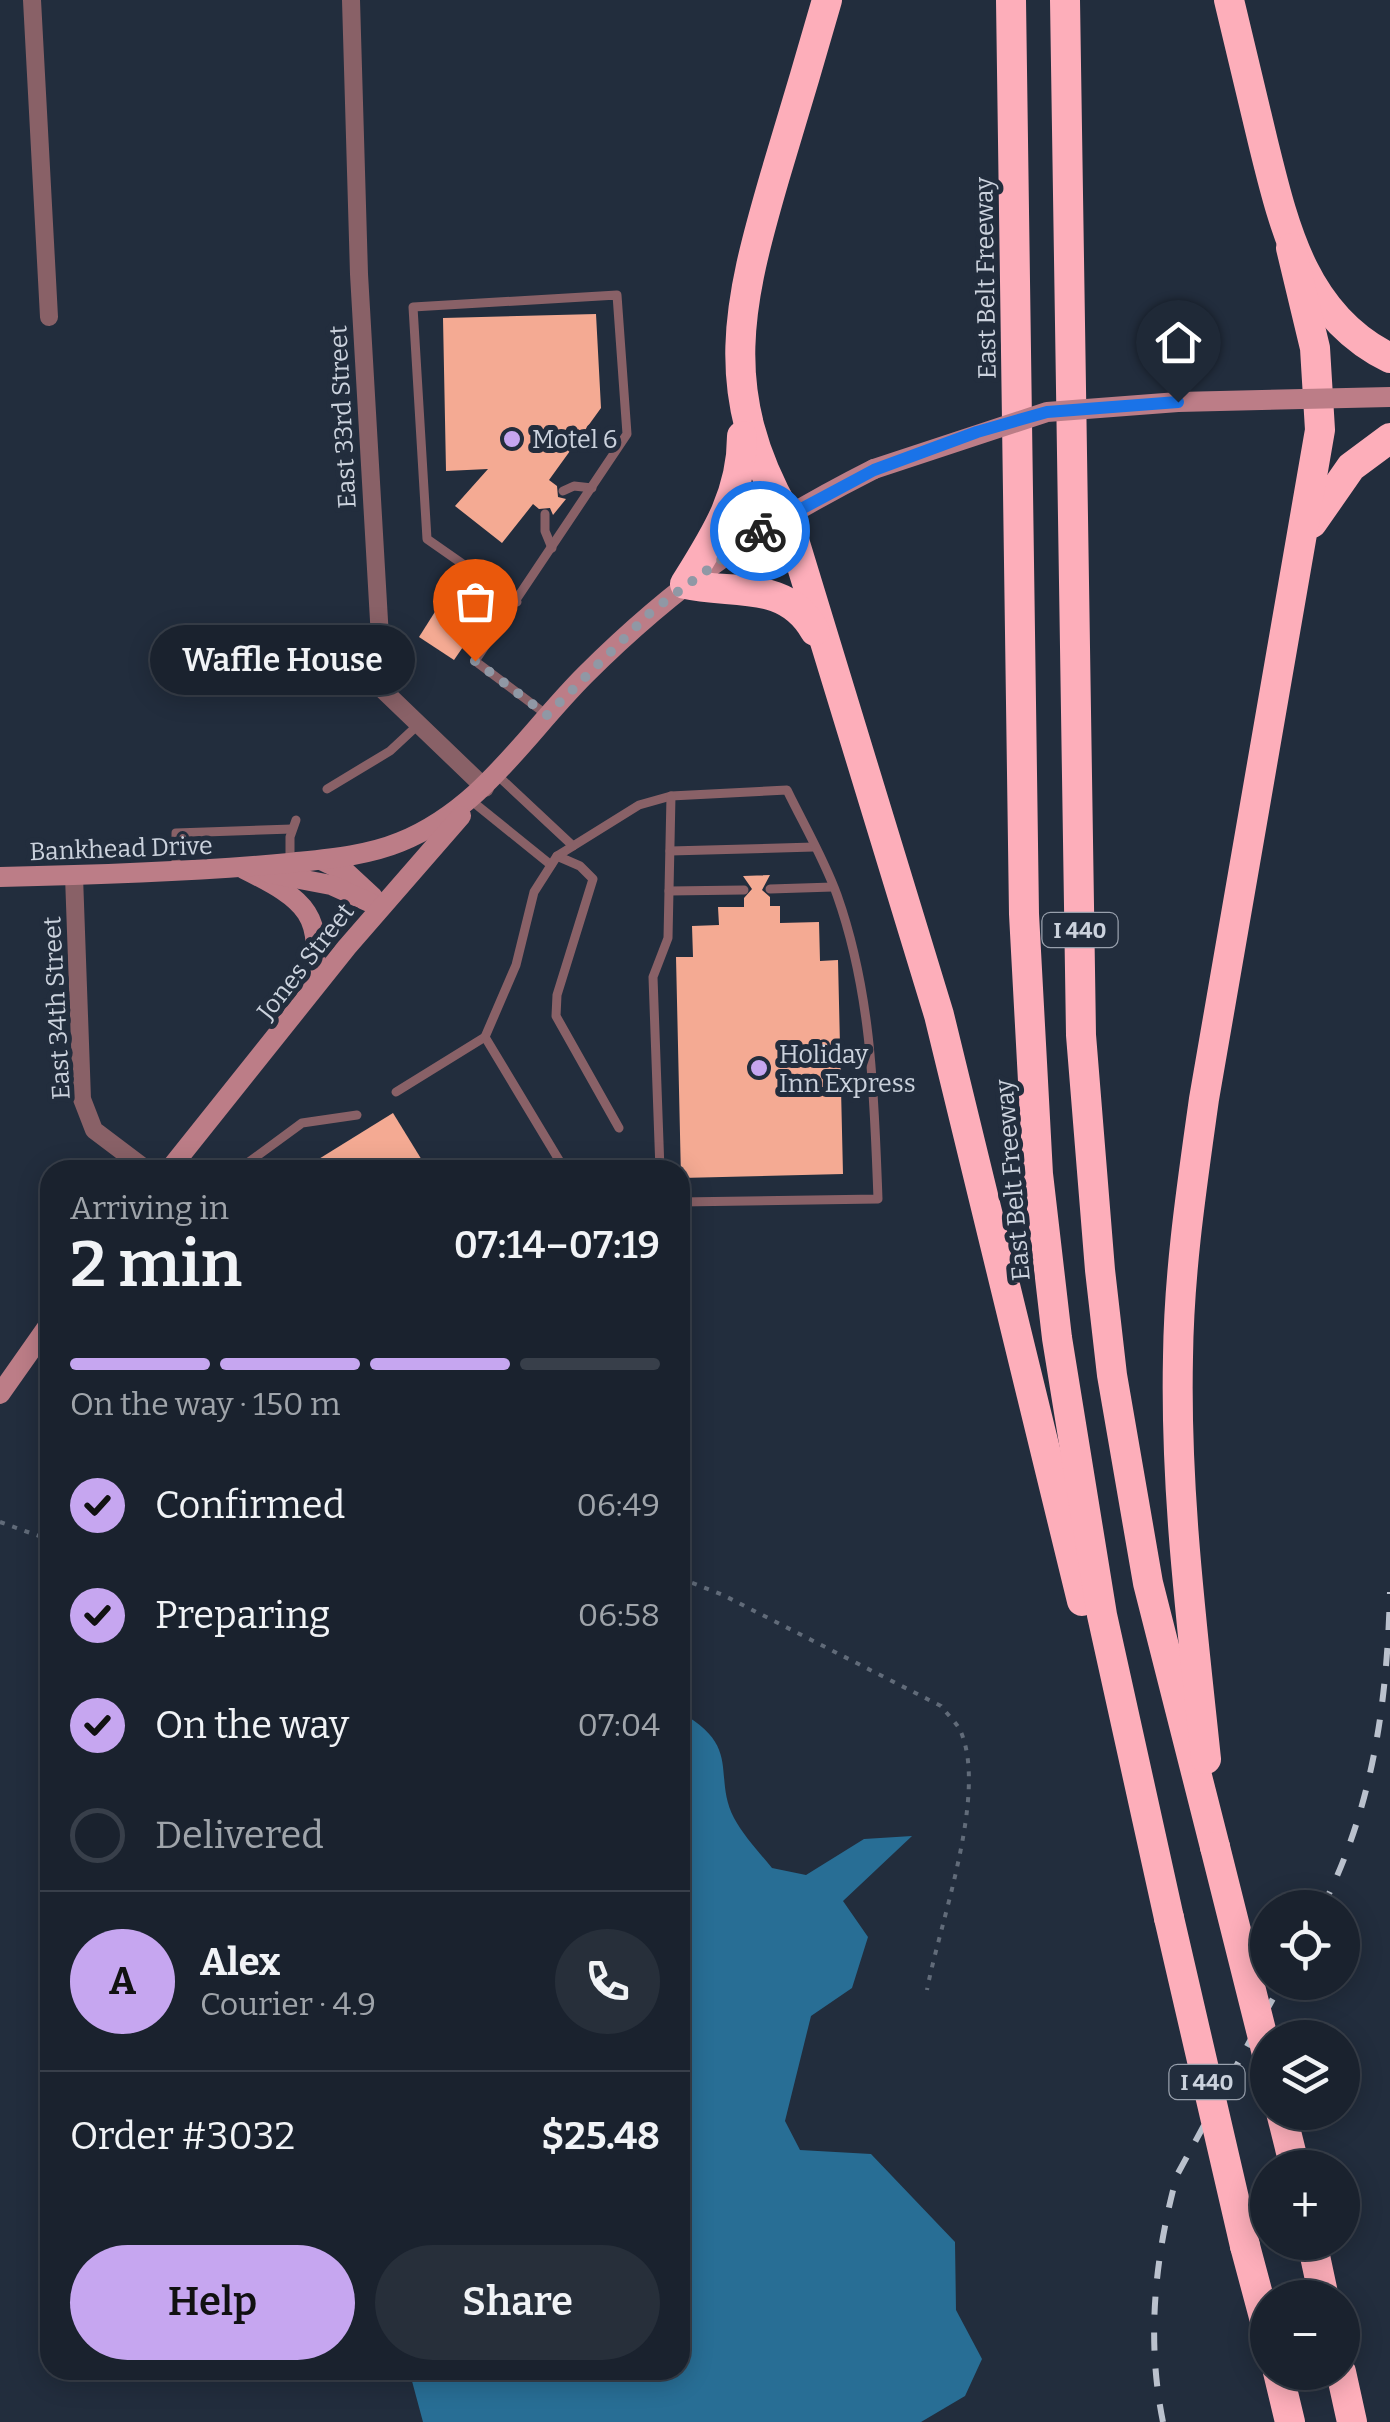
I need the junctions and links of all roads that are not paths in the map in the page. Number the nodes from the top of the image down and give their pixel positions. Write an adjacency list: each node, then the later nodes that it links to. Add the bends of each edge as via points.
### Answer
1 (32, 0): 8 (street)
2 (351, 0): 24 (street, East 33rd Street, via 380,658 384,690)
3 (827, 0): 10 (highway, via 747,273 738,342)
4 (1011, 0): 56 (highway, East Belt Freeway / I 440, via 1024,914 1038,1174 1081,1490)
5 (1065, 0): 57 (highway, I 440, via 1081,1035 1100,1270 1148,1583)
6 (1229, 0): 7 (highway)
7 (1290, 248): 9 (highway, via 1326,308); 12 (highway)
8 (49, 317)
9 (1390, 358)
10 (742, 393): 17 (highway, via 762,472); 20 (highway, via 742,464 731,504)
11 (1390, 397): 12 (main road, Bankhead Drive, bridge)
12 (1321, 398): 17 (main road, Bankhead Drive, bridge, via 1047,412 874,470); 18 (highway)
13 (1390, 438): 18 (highway, via 1334,486)
14 (592, 488): 15 (lane); 19 (lane); 21 (lane, via 627,434 618,295 414,307 428,540)
15 (563, 491)
16 (545, 514): 19 (lane)
17 (786, 514): 20 (main road, Bankhead Drive); 22 (highway)
18 (1302, 543): 57 (highway, via 1204,1099 1178,1357 1188,1597)
19 (552, 548): 21 (lane)
20 (684, 584): 22 (highway, via 777,596 808,618); 23 (main road, Bankhead Drive)
21 (516, 602): 23 (lane, via 475,661)
22 (828, 654): 56 (highway, via 939,1015 1075,1576)
23 (547, 715): 25 (main road, Bankhead Drive)
24 (421, 722): 25 (street, East 33rd Street); 26 (lane, via 390,752)
25 (485, 788): 28 (lane); 31 (main road, Bankhead Drive, via 403,841); 32 (lane); 42 (main road, Jones Street)
26 (327, 789)
27 (671, 796): 28 (lane, via 639,805); 29 (lane, via 787,790); 30 (lane)
28 (573, 846): 32 (lane)
29 (814, 847): 30 (lane); 38 (lane)
30 (670, 851): 41 (lane)
31 (321, 860): 33 (main road, Bankhead Drive); 42 (main road, via 358,882)
32 (554, 861): 44 (lane, via 534,892 516,965); 47 (lane, via 580,866 593,879 556,1016)
33 (290, 863): 34 (main road, Bankhead Drive); 35 (lane, via 294,825 176,834)
34 (244, 869): 35 (main road, Bankhead Drive); 42 (main road, Bankhead Drive, via 331,885); 43 (main road, via 289,892 309,912 316,954)
35 (176, 871): 36 (main road, Bankhead Drive)
36 (74, 876): 37 (main road, Bankhead Drive); 48 (street, East 34th Street, via 82,1098 94,1130)
37 (0, 878)
38 (834, 887): 39 (lane); 53 (lane, via 858,964 872,1053 878,1199)
39 (770, 889)
40 (744, 890): 41 (lane)
41 (670, 891): 52 (lane, via 668,938 653,978)
42 (380, 907): 43 (main road, Jones Street)
43 (308, 996): 49 (main road, Jones Street)
44 (485, 1036): 45 (lane); 51 (lane)
45 (396, 1092)
46 (357, 1115): 50 (lane, via 302,1123)
47 (619, 1128)
48 (134, 1160)
49 (178, 1160)
50 (252, 1160)
51 (559, 1160)
52 (660, 1160)
53 (690, 1202)
54 (40, 1338): 55 (main road)
55 (0, 1394)
56 (1132, 1757): 59 (highway, East Belt Freeway / I 440, bridge)
57 (1215, 1847): 58 (highway, I 440, bridge)
58 (1258, 2020)
59 (1255, 2280)
60 (1281, 2390): 62 (highway)
61 (1345, 2390): 63 (highway)
62 (1286, 2422)
63 (1352, 2422)

